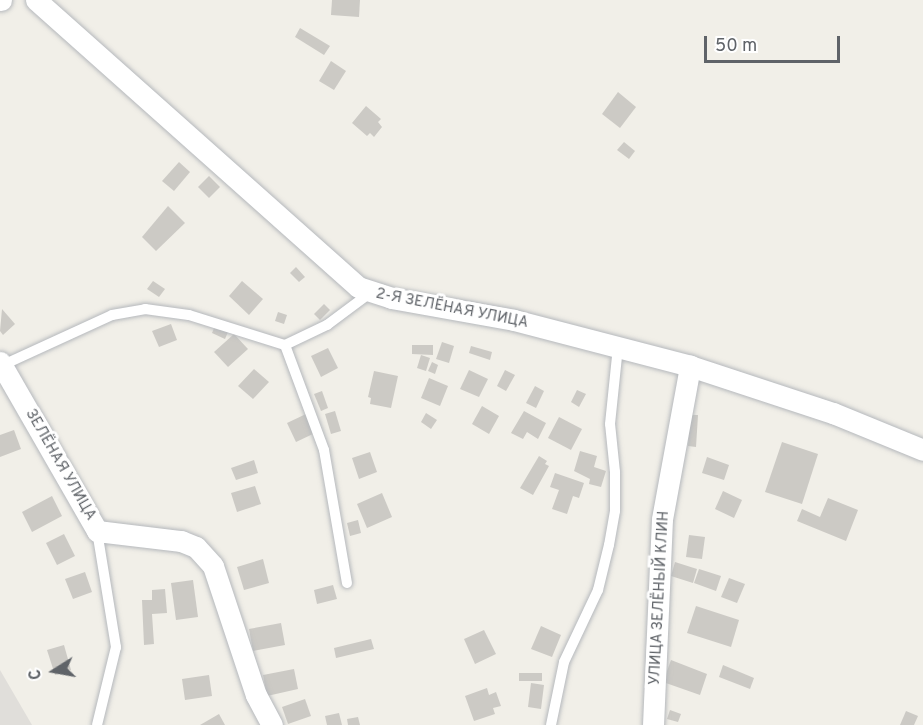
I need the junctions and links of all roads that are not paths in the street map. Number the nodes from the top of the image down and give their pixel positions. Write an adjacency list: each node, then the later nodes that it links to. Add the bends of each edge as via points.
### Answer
1 (36, 0): 2 (street, 2-Я ЗЕЛЁНАЯ УЛИЦА, via 346,278)
2 (370, 293): 3 (lane, via 327,325); 4 (street, 2-Я ЗЕЛЁНАЯ УЛИЦА, via 514,320)
3 (285, 345): 5 (lane, via 189,315 145,309 112,315); 9 (lane, via 324,450)
4 (618, 347): 6 (street, 2-Я ЗЕЛЁНАЯ УЛИЦА); 12 (lane, via 610,424 615,512 598,590 564,662)
5 (2, 363): 8 (street, ЗЕЛЁНАЯ УЛИЦА)
6 (690, 366): 7 (street, 2-Я ЗЕЛЁНАЯ УЛИЦА, via 833,413); 13 (street, УЛИЦА ЗЕЛЁНЫЙ КЛИН, via 662,519)
7 (923, 450)
8 (97, 531): 10 (lane, via 116,647); 11 (street, ЗЕЛЁНАЯ УЛИЦА, via 167,537 188,543 205,555 213,566 256,695)
9 (347, 584)
10 (97, 725)
11 (272, 725)
12 (551, 725)
13 (653, 725)

